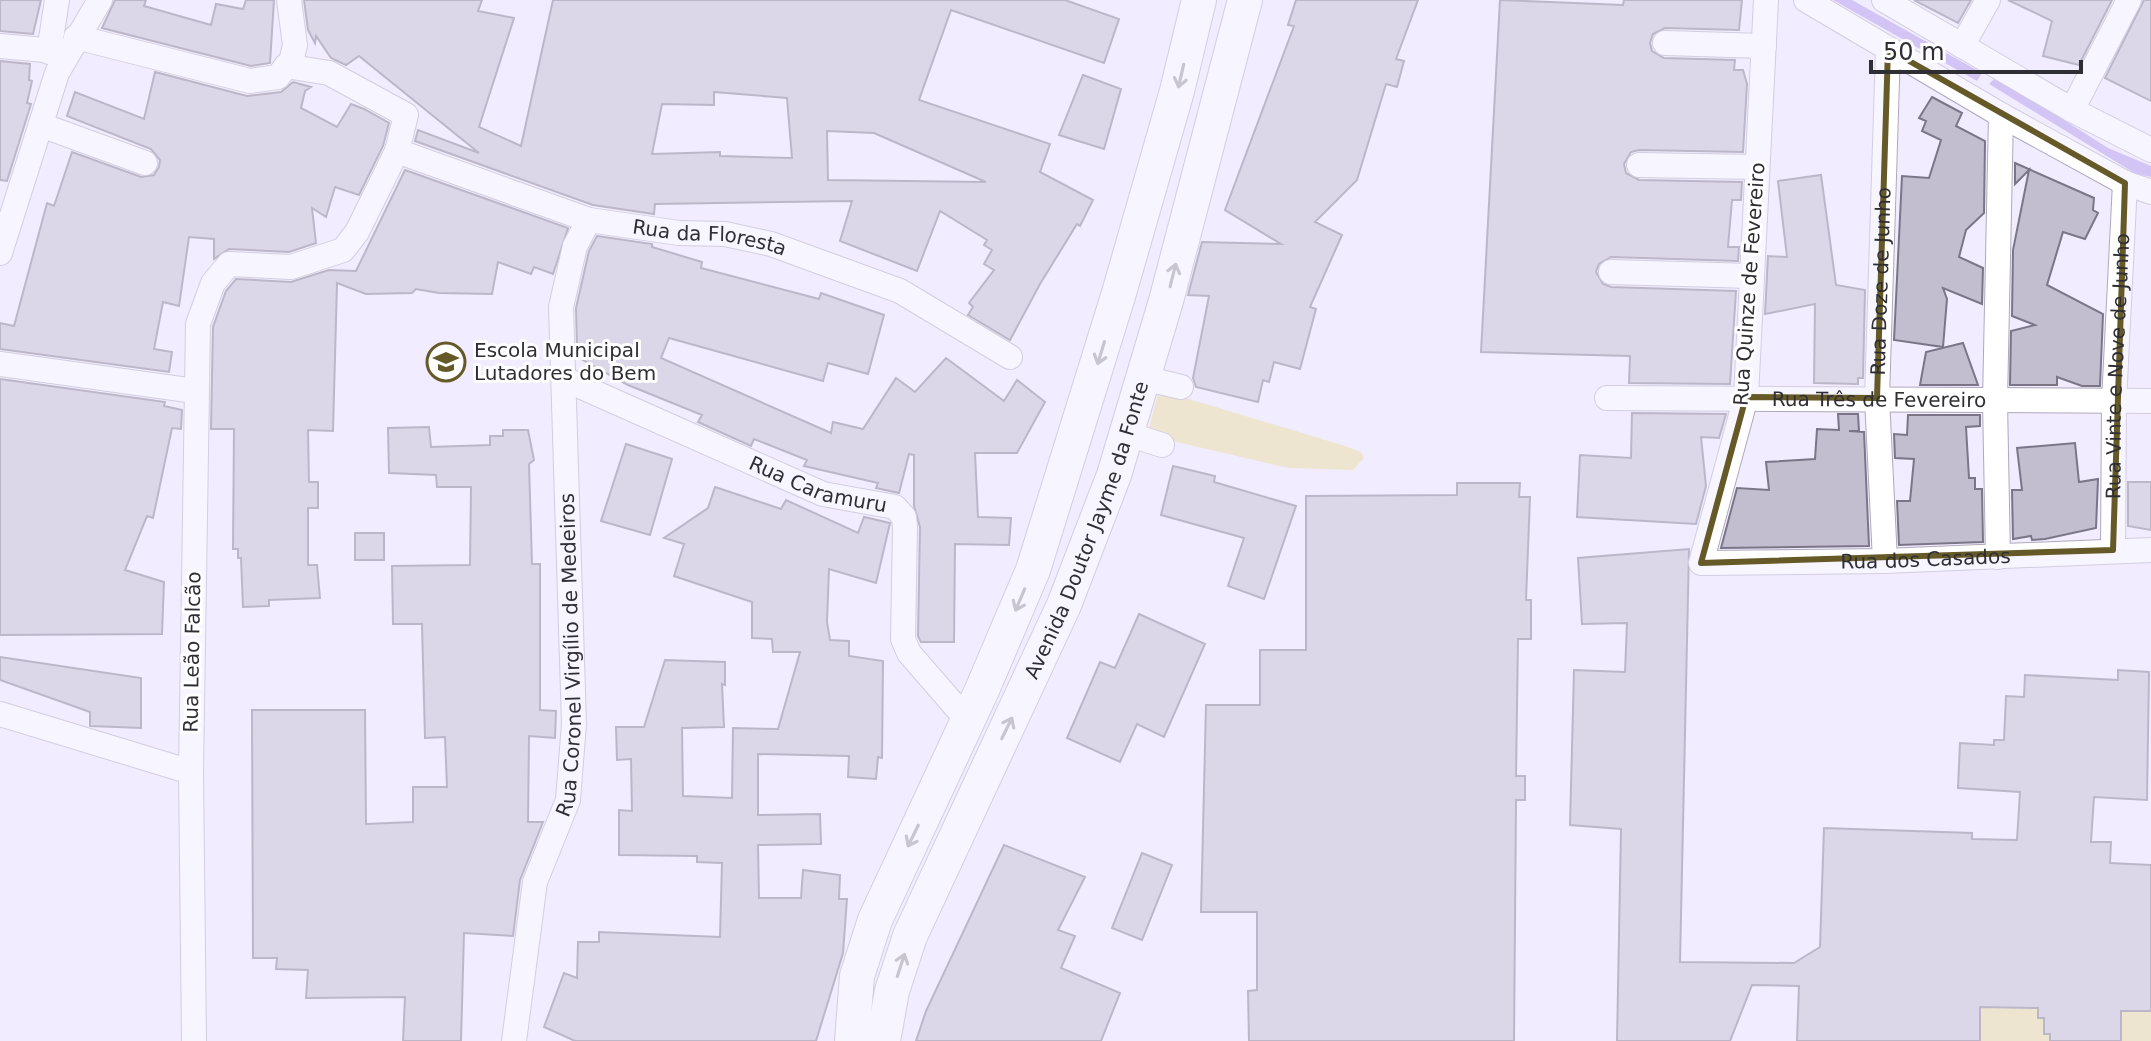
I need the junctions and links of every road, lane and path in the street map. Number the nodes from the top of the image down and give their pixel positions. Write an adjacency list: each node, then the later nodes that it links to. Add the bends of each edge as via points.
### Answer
1 (57, 0): 17 (street)
2 (100, 0): 17 (street)
3 (289, 0): 12 (street)
4 (1199, 0): 38 (main road, Avenida Doutor Jayme da Fonte, one-way to 38)
5 (1230, 0): 19 (main road, via 1224,21)
6 (1245, 0): 19 (main road, Avenida Doutor Jayme da Fonte)
7 (1766, 0): 15 (street, Rua Quinze de Fevereiro)
8 (1806, 0): 18 (street)
9 (1884, 0): 16 (street)
10 (1988, 0): 16 (street)
11 (2129, 0): 24 (street)
12 (293, 35): 21 (street); 22 (street)
13 (1665, 43): 15 (street)
14 (0, 46): 17 (street)
15 (1764, 46): 31 (street, Rua Quinze de Fevereiro)
16 (1962, 46): 20 (street)
17 (64, 47): 21 (street, via 250,81 278,77); 26 (street)
18 (1888, 49): 23 (street); 48 (street, Rua Doze de Junho)
19 (1231, 50): 39 (main road, Avenida Doutor Jayme da Fonte, one-way to 19)
20 (1992, 64): 23 (street); 24 (street)
21 (286, 66): 22 (street)
22 (329, 73): 28 (street, via 406,115)
23 (1975, 99): 25 (street)
24 (2072, 110): 27 (street)
25 (2001, 115): 32 (street); 49 (street)
26 (41, 125): 29 (street); 35 (street)
27 (2148, 141)
28 (397, 151): 34 (street, Rua da Floresta); 45 (street, Rua Leão Falcão, via 343,250 291,267 234,262 223,269 198,324)
29 (145, 163)
30 (1639, 165): 31 (street)
31 (1757, 167): 37 (street, Rua Quinze de Fevereiro)
32 (2125, 183): 33 (street); 51 (street, Rua Vinte e Nove de Junho)
33 (2151, 192)
34 (589, 220): 40 (street, Rua da Floresta, via 771,244 900,291); 43 (street, Rua Coronel Virgílio de Medeiros, via 575,246 561,307)
35 (0, 253)
36 (1611, 272): 37 (street)
37 (1752, 276): 46 (street, Rua Quinze de Fevereiro)
38 (1119, 293): 39 (main road, via 1135,319); 60 (main road, Avenida Doutor Jayme da Fonte, one-way to 60, via 1033,570)
39 (1156, 333): 42 (main road, Avenida Doutor Jayme da Fonte)
40 (1010, 357)
41 (0, 364): 45 (street)
42 (1144, 378): 44 (street); 52 (main road, Avenida Doutor Jayme da Fonte)
43 (564, 379): 60 (street, Rua Caramuru, via 823,494 895,507 905,527 903,639); 63 (street, Rua Coronel Virgílio de Medeiros, via 572,780 535,882)
44 (1181, 387)
45 (195, 391): 61 (street, Rua Leão Falcão)
46 (1746, 397): 47 (street, Rua Três de Fevereiro); 48 (street, Rua Três de Fevereiro); 58 (street, Rua Quinze de Fevereiro)
47 (1607, 398)
48 (1877, 398): 49 (street, Rua Três de Fevereiro); 57 (street, Rua Doze de Junho)
49 (1995, 401): 51 (street, Rua Três de Fevereiro); 56 (street)
50 (2151, 401): 51 (street, Rua Três de Fevereiro)
51 (2114, 402): 54 (street, Rua Vinte e Nove de Junho)
52 (1128, 434): 53 (street); 65 (main road, Avenida Doutor Jayme da Fonte, one-way to 52, via 910,936 1064,605)
53 (1162, 445)
54 (2113, 550): 55 (street, Rua dos Casados); 56 (street, Rua dos Casados)
55 (2151, 550)
56 (1998, 557): 57 (street, Rua dos Casados)
57 (1885, 561): 58 (street, Rua dos Casados)
58 (1701, 563)
59 (0, 714): 61 (street)
60 (968, 721): 64 (main road, Avenida Doutor Jayme da Fonte, one-way to 64, via 875,920 857,976)
61 (191, 772): 62 (street, Rua Leão Falcão)
62 (194, 1041)
63 (514, 1041)
64 (852, 1041)
65 (883, 1041)

